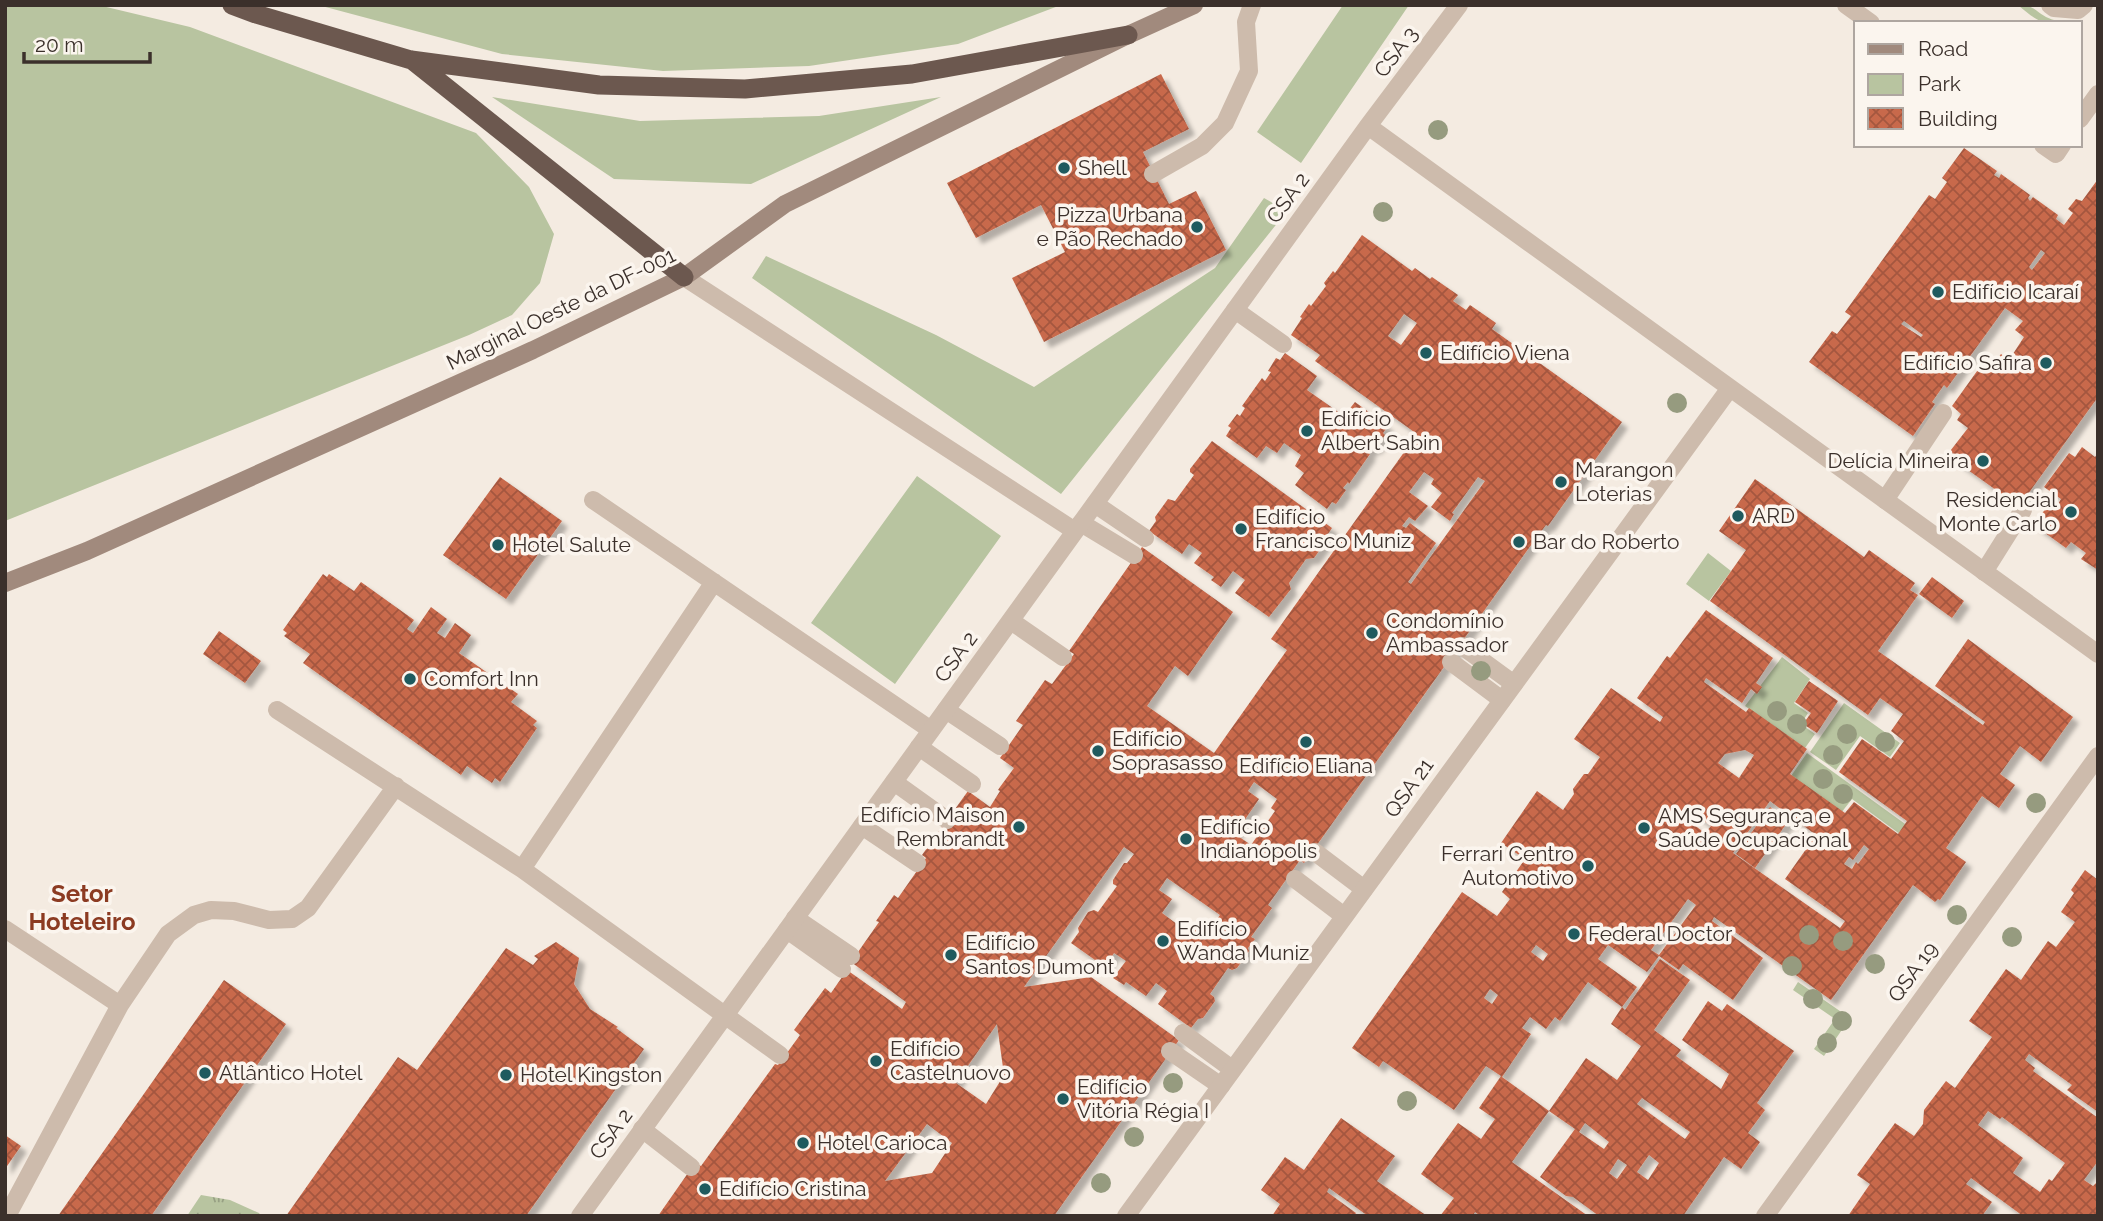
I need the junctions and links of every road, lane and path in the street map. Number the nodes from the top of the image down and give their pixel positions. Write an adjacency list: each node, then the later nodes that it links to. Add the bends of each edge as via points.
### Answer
1 (232, 5): 10 (highway)
2 (1194, 5): 9 (main road, Marginal Oeste da DF-001)
3 (1252, 5): 16 (street, via 1246,22 1249,71 1225,124 1202,146)
4 (1459, 5): 13 (street, CSA 3)
5 (1846, 5): 8 (street)
6 (2050, 5): 7 (street, via 2078,10)
7 (2084, 5)
8 (1868, 21)
9 (1128, 35): 10 (highway, via 912,74 744,89 599,85); 17 (main road, Marginal Oeste da DF-001, via 785,204)
10 (411, 60): 17 (highway)
11 (2098, 94): 12 (street)
12 (2082, 115)
13 (1368, 126): 18 (street, CSA 2); 20 (street)
14 (2046, 147): 15 (street, via 2056,154)
15 (2061, 147)
16 (1153, 174)
17 (684, 277): 26 (street); 31 (main road, Marginal Oeste da DF-001, via 87,551)
18 (1235, 310): 19 (street); 24 (street, CSA 2)
19 (1283, 344)
20 (1730, 388): 23 (street); 37 (street, QSA 21)
21 (1943, 413): 23 (street)
22 (593, 500): 30 (street)
23 (1885, 500): 29 (street)
24 (1095, 504): 26 (street, CSA 2); 27 (street)
25 (2023, 510): 29 (street)
26 (1078, 527): 28 (street); 32 (street, CSA 2)
27 (1145, 538)
28 (1134, 555)
29 (1984, 572): 34 (street)
30 (714, 582): 41 (street); 52 (street)
31 (5, 583)
32 (1011, 621): 35 (street); 40 (street, CSA 2)
33 (1462, 646): 37 (street)
34 (2098, 654)
35 (1063, 657)
36 (1451, 662): 38 (street)
37 (1514, 684): 38 (street, QSA 21)
38 (1502, 699): 54 (street, QSA 21)
39 (277, 710): 47 (street)
40 (946, 710): 41 (street, CSA 2); 42 (street)
41 (932, 730): 43 (street, CSA 2)
42 (1000, 746)
43 (919, 747): 45 (street, CSA 2); 46 (street)
44 (2098, 756): 71 (street, QSA 19)
45 (894, 782): 48 (street); 49 (street, CSA 2)
46 (972, 784)
47 (396, 786): 52 (street); 59 (street, via 308,908 292,919 269,920 211,909 194,915 168,934)
48 (947, 820)
49 (862, 826): 51 (street); 56 (street, CSA 2)
50 (1315, 852): 54 (street)
51 (917, 863)
52 (522, 869): 60 (street)
53 (1295, 879): 55 (street)
54 (1364, 889): 55 (street, QSA 21)
55 (1344, 916): 64 (street, QSA 21)
56 (791, 924): 58 (street); 60 (street, CSA 2)
57 (5, 929): 59 (street)
58 (846, 963)
59 (120, 1005): 68 (street)
60 (725, 1016): 63 (street); 66 (street, CSA 2)
61 (1183, 1033): 64 (street)
62 (1170, 1051): 65 (street)
63 (780, 1055)
64 (1233, 1069): 65 (street, QSA 21)
65 (1221, 1086): 70 (street, QSA 21)
66 (642, 1129): 67 (street); 69 (street, CSA 2)
67 (691, 1167)
68 (7, 1216)
69 (580, 1216)
70 (1126, 1216)
71 (1765, 1216)

